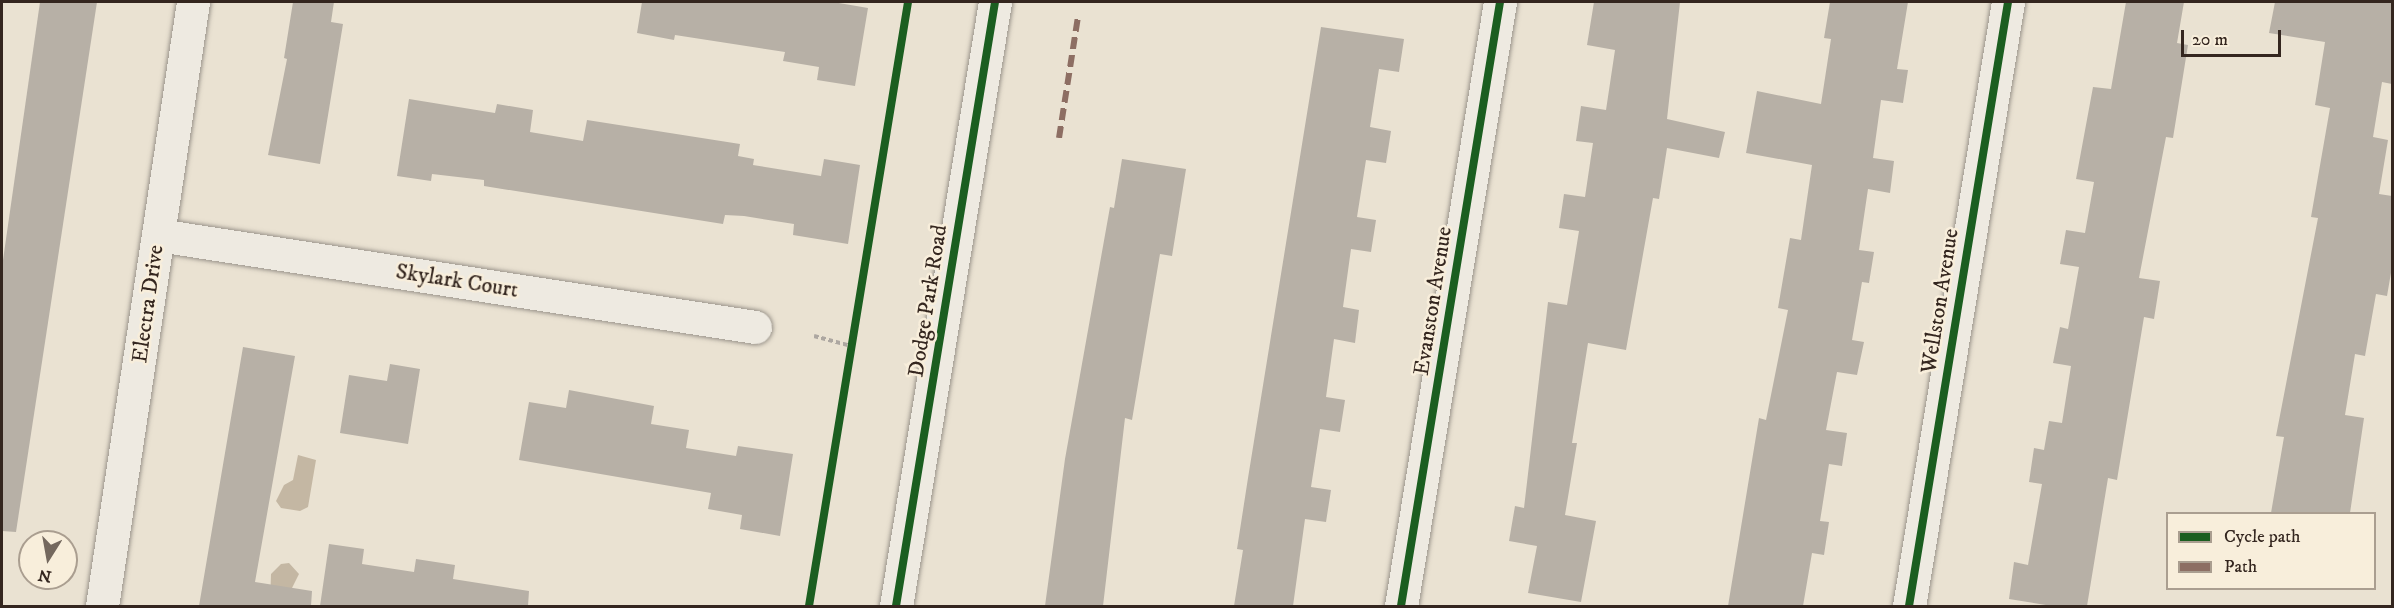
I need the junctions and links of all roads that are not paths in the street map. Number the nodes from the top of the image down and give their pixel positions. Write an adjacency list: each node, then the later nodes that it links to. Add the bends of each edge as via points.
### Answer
1 (193, 2): 5 (street, Electra Drive)
2 (995, 2): 8 (street, Dodge Park Road)
3 (1500, 2): 9 (street, Evanston Avenue)
4 (2008, 2): 10 (street, Wellston Avenue)
5 (158, 235): 6 (street, Skylark Court); 7 (street, Electra Drive)
6 (756, 327)
7 (102, 606)
8 (896, 606)
9 (1401, 606)
10 (1908, 606)

